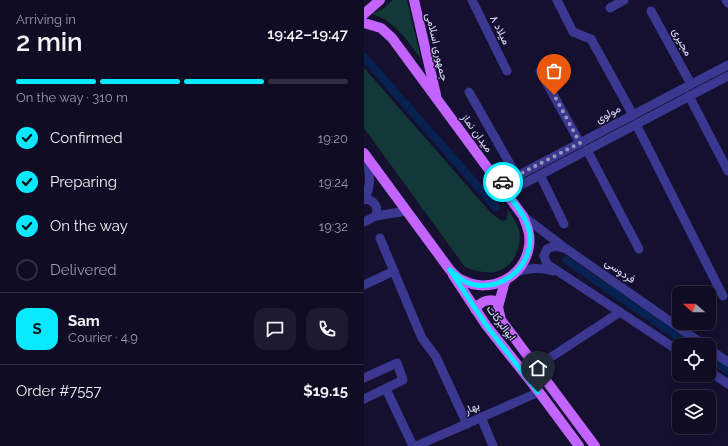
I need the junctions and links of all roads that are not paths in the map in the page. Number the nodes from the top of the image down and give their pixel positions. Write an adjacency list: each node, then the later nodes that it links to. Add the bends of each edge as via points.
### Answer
1 (380, 0): 10 (main road)
2 (472, 0): 13 (street, میلاد ۸)
3 (557, 0): 20 (street, via 573,32 591,39)
4 (624, 0): 8 (street)
5 (726, 0): 7 (street)
6 (416, 3): 19 (main road, جمهوری اسلامی)
7 (728, 3)
8 (610, 8)
9 (651, 11): 16 (street, مجیری)
10 (364, 14)
11 (364, 23): 19 (main road, میدان نماز, via 381,28 392,38)
12 (728, 65): 16 (street, مولوی)
13 (507, 71)
14 (540, 71): 21 (street)
15 (728, 76): 18 (street, مولوی)
16 (691, 84): 20 (street, مولوی)
17 (469, 92): 26 (street)
18 (689, 96): 20 (street, مولوی); 24 (street)
19 (437, 99): 28 (main road, میدان نماز)
20 (634, 120): 21 (street, مولوی); 22 (street, مولوی); 44 (street)
21 (580, 143): 26 (street, مولوی)
22 (587, 150): 25 (street, مولوی); 37 (street)
23 (365, 154): 29 (street, via 370,184); 30 (main road, میدان نماز)
24 (728, 171)
25 (540, 175): 27 (street, مولوی); 34 (street)
26 (516, 176): 27 (street); 28 (street, مولوی)
27 (521, 184): 28 (street, مولوی)
28 (502, 187): 32 (main road, میدان نماز)
29 (364, 199): 31 (street, via 376,204)
30 (406, 211): 31 (street); 38 (main road, میدان نماز)
31 (376, 216): 33 (street)
32 (523, 216): 36 (street, فردوسی); 40 (main road, میدان نماز, via 529,230 530,245 526,260)
33 (364, 222)
34 (564, 224)
35 (380, 238): 39 (street)
36 (565, 248): 41 (street, via 551,247 544,256 547,264); 48 (street, فردوسی)
37 (639, 248)
38 (450, 270): 42 (main road, میدان نماز, via 461,280 476,285 490,286); 46 (main road, ابوالبرکات)
39 (394, 271): 43 (street); 60 (street, via 422,338 436,357)
40 (517, 272): 41 (street, via 544,268); 42 (main road, میدان نماز)
41 (560, 273): 47 (street)
42 (505, 281): 45 (main road, ابوالبرکات)
43 (364, 285)
44 (723, 296)
45 (499, 302): 46 (main road, via 486,300); 52 (main road, ابوالبرکات, via 501,320)
46 (475, 309): 57 (main road, ابوالبرکات)
47 (620, 312): 49 (street); 52 (street)
48 (694, 338)
49 (672, 346)
50 (716, 354): 51 (street)
51 (728, 362)
52 (536, 366): 67 (main road, ابوالبرکات)
53 (716, 376): 55 (street)
54 (364, 378): 56 (street, via 397,363 403,380)
55 (728, 384)
56 (386, 388): 58 (street); 62 (street)
57 (538, 392): 59 (street, بهار); 66 (main road, ابوالبرکات)
58 (364, 399)
59 (481, 417): 60 (street, بهار); 65 (street)
60 (467, 424): 61 (street, بهار)
61 (438, 436): 63 (street, بهار); 64 (street)
62 (413, 446)
63 (416, 446)
64 (441, 446)
65 (493, 446)
66 (579, 446)
67 (595, 446)

